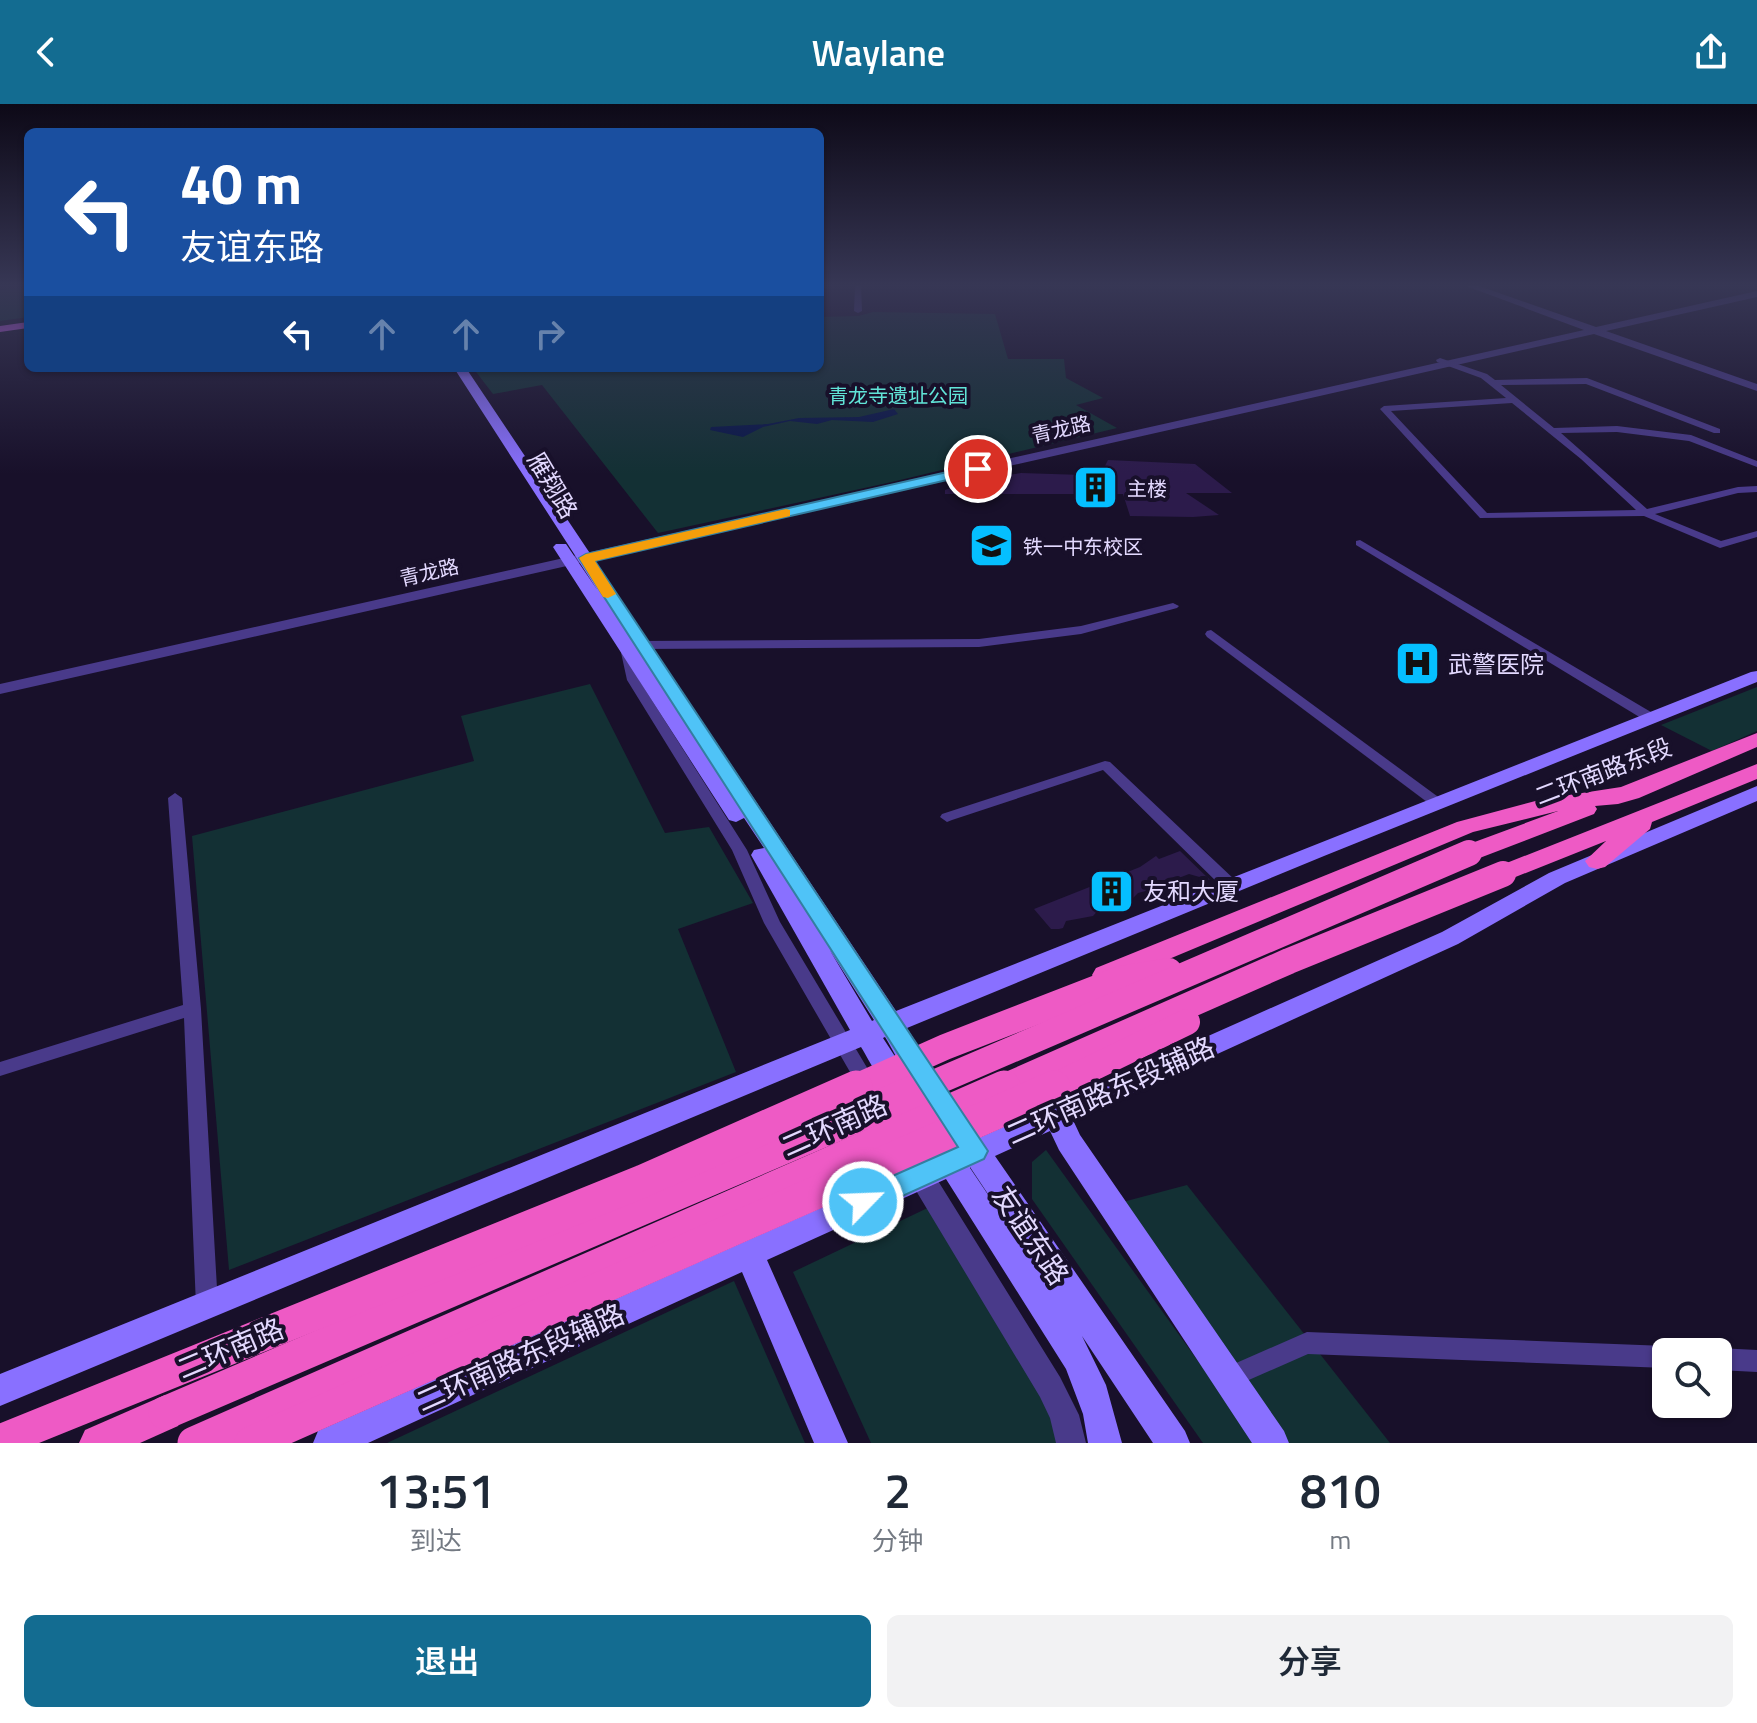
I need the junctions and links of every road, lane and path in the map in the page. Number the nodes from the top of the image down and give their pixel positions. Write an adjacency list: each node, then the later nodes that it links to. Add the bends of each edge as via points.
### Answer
1 (1504, 348): 3 (street, 青龙路)
2 (1653, 348): 7 (street)
3 (1444, 362): 6 (street); 16 (street, 青龙路)
4 (452, 372): 16 (main road, 雁翔路)
5 (462, 372): 16 (main road, 雁翔路)
6 (1493, 383): 8 (street); 10 (street, via 1587,381)
7 (1757, 385)
8 (1514, 400): 9 (street); 13 (street, via 1384,409 1484,516)
9 (1552, 431): 11 (street, via 1617,429 1691,438); 13 (street)
10 (1717, 431)
11 (1757, 464)
12 (1757, 489): 13 (street)
13 (1645, 513): 14 (street, via 1720,545)
14 (1757, 534)
15 (1360, 543): 23 (street)
16 (576, 557): 19 (main road, 雁翔路); 21 (street, 青龙路); 22 (street, 青龙路)
17 (1173, 606): 19 (street, via 1081,630 979,643)
18 (1211, 634): 28 (street)
19 (633, 646): 37 (main road, 雁翔路)
20 (1757, 676): 23 (main road)
21 (0, 682)
22 (0, 689)
23 (1651, 718): 28 (main road)
24 (1757, 739): 26 (highway, 二环南路东段)
25 (1754, 781): 29 (highway); 32 (main road, 二环南路东段辅路)
26 (1631, 793): 31 (highway, 二环南路东段); 38 (highway, via 1543,806 1465,827)
27 (175, 798): 36 (street)
28 (1436, 802): 33 (main road)
29 (1659, 810): 32 (highway); 34 (highway, 二环南路, bridge)
30 (947, 817): 33 (street, via 1105,765)
31 (1469, 853): 35 (highway, 二环南路, bridge)
32 (1597, 861): 40 (main road, 二环南路东段辅路, via 1450,938)
33 (1230, 885): 37 (main road)
34 (1289, 961): 54 (highway, 二环南路, bridge); 55 (highway, bridge, via 1192,1019 1071,1079)
35 (1206, 965): 52 (highway, bridge, via 1120,979 1068,998 643,1181); 53 (highway, 二环南路, bridge)
36 (192, 1009): 39 (street); 44 (street)
37 (868, 1036): 38 (main road, 友谊东路); 38 (street); 44 (main road)
38 (885, 1063): 41 (main road, 友谊东路); 42 (street); 51 (main road)
39 (0, 1069)
40 (1057, 1114): 41 (main road, 二环南路东段辅路); 48 (main road, via 1069,1142)
41 (963, 1157): 42 (main road, 二环南路东段辅路); 49 (main road, 友谊东路); 59 (main road, via 981,1214 1063,1336 1097,1398)
42 (921, 1176): 43 (main road, 二环南路东段辅路); 58 (street, via 1050,1387)
43 (749, 1253): 56 (main road, 二环南路东段辅路); 57 (main road)
44 (207, 1306): 50 (main road)
45 (1652, 1356): 48 (street, via 1307,1343)
46 (1732, 1360): 47 (street)
47 (1757, 1361)
48 (1226, 1379): 62 (main road)
49 (1131, 1381): 60 (main road); 61 (main road, 友谊东路)
50 (0, 1390)
51 (0, 1432)
52 (0, 1441)
53 (98, 1443)
54 (194, 1443)
55 (251, 1443)
56 (330, 1443)
57 (831, 1443)
58 (1071, 1443)
59 (1105, 1443)
60 (1155, 1443)
61 (1173, 1443)
62 (1272, 1443)

